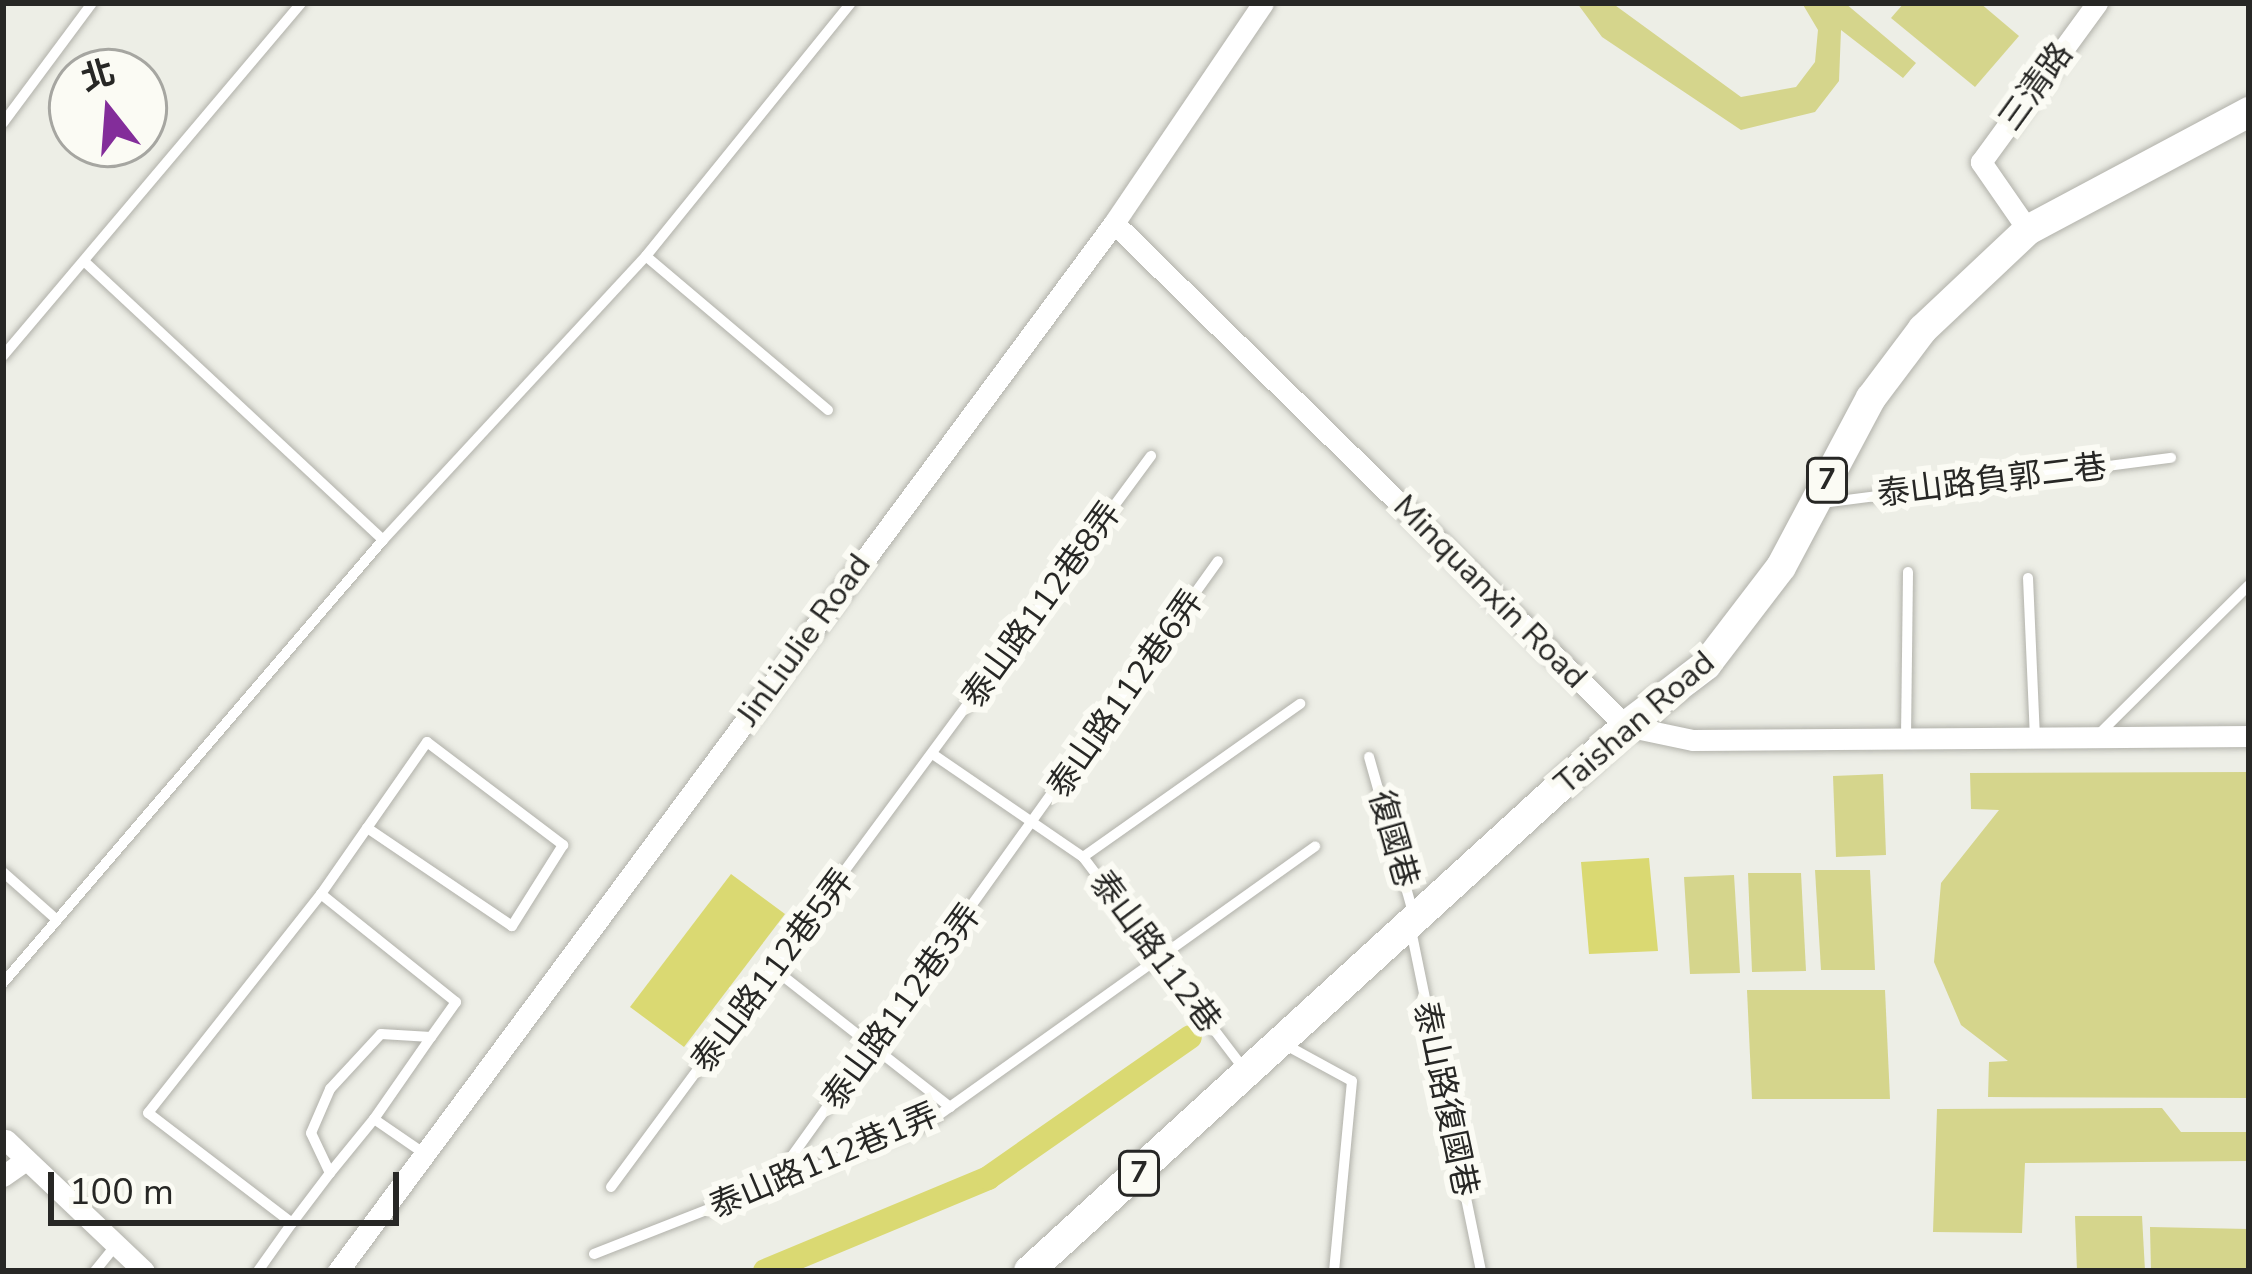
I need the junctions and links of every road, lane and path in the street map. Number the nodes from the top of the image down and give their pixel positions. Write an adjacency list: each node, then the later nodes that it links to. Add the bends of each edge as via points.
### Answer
1 (92, 3): 7 (lane)
2 (301, 3): 11 (lane)
3 (851, 3): 10 (lane)
4 (1263, 3): 8 (street, JinLiuJie Road)
5 (2098, 3): 9 (street, 三清路, via 1981,162)
6 (2249, 112): 9 (main road, Taishan Road / 7)
7 (3, 122)
8 (1114, 223): 23 (street, Minquanxin Road); 48 (street, JinLiuJie Road)
9 (2028, 230): 16 (main road, Taishan Road / 7, via 1923,329)
10 (646, 256): 13 (lane); 17 (lane)
11 (84, 261): 12 (lane); 17 (lane)
12 (3, 356)
13 (828, 410)
14 (1150, 456): 28 (lane, 泰山路112巷8弄)
15 (2171, 458): 16 (lane, 泰山路負郭二巷)
16 (1814, 504): 23 (main road, Taishan Road / 7, via 1729,639)
17 (382, 539): 36 (lane)
18 (1218, 562): 30 (lane, 泰山路112巷6弄)
19 (1908, 572): 25 (lane)
20 (2028, 578): 26 (lane)
21 (2249, 585): 27 (lane)
22 (1300, 704): 33 (lane)
23 (1626, 726): 25 (street, via 1693,740); 37 (main road, Taishan Road / 7)
24 (2249, 736): 27 (street)
25 (1906, 737): 26 (street)
26 (2035, 737): 27 (street)
27 (2096, 737)
28 (934, 755): 30 (lane, 泰山路112巷); 39 (lane, 泰山路112巷5弄)
29 (1369, 757): 37 (lane, 復國巷)
30 (1035, 827): 33 (lane, 泰山路112巷); 43 (lane, 泰山路112巷3弄)
31 (367, 828): 31 (lane, via 427,742 563,845 512,926); 35 (lane)
32 (1315, 847): 38 (lane, 泰山路112巷1弄)
33 (1084, 857): 38 (lane, 泰山路112巷)
34 (3, 872): 36 (lane)
35 (321, 894): 41 (lane, via 456,1002); 54 (lane, via 148,1113)
36 (57, 920): 40 (lane)
37 (1413, 924): 42 (main road, Taishan Road / 7); 63 (lane, 泰山路復國巷)
38 (1159, 961): 44 (lane, 泰山路112巷); 45 (lane, 泰山路112巷1弄)
39 (774, 969): 43 (lane); 52 (lane, 泰山路112巷5弄)
40 (3, 983)
41 (431, 1036): 46 (lane); 50 (lane, via 381,1034 330,1089 311,1133)
42 (1284, 1044): 44 (main road, Taishan Road / 7); 62 (lane, via 1352,1081)
43 (872, 1047): 45 (lane); 53 (lane, 泰山路112巷3弄)
44 (1249, 1076): 61 (main road, Taishan Road / 7)
45 (950, 1107): 53 (lane, 泰山路112巷1弄)
46 (374, 1119): 48 (lane); 50 (lane)
47 (4, 1139): 49 (street)
48 (425, 1154): 60 (street, JinLiuJie Road)
49 (26, 1160): 51 (street); 55 (street)
50 (330, 1173): 54 (lane)
51 (3, 1176)
52 (611, 1187)
53 (770, 1187): 56 (lane, 泰山路112巷1弄)
54 (292, 1223): 59 (lane)
55 (115, 1246): 57 (lane); 58 (street)
56 (594, 1254)
57 (95, 1271)
58 (144, 1271)
59 (258, 1271)
60 (338, 1271)
61 (1030, 1271)
62 (1334, 1271)
63 (1480, 1271)

